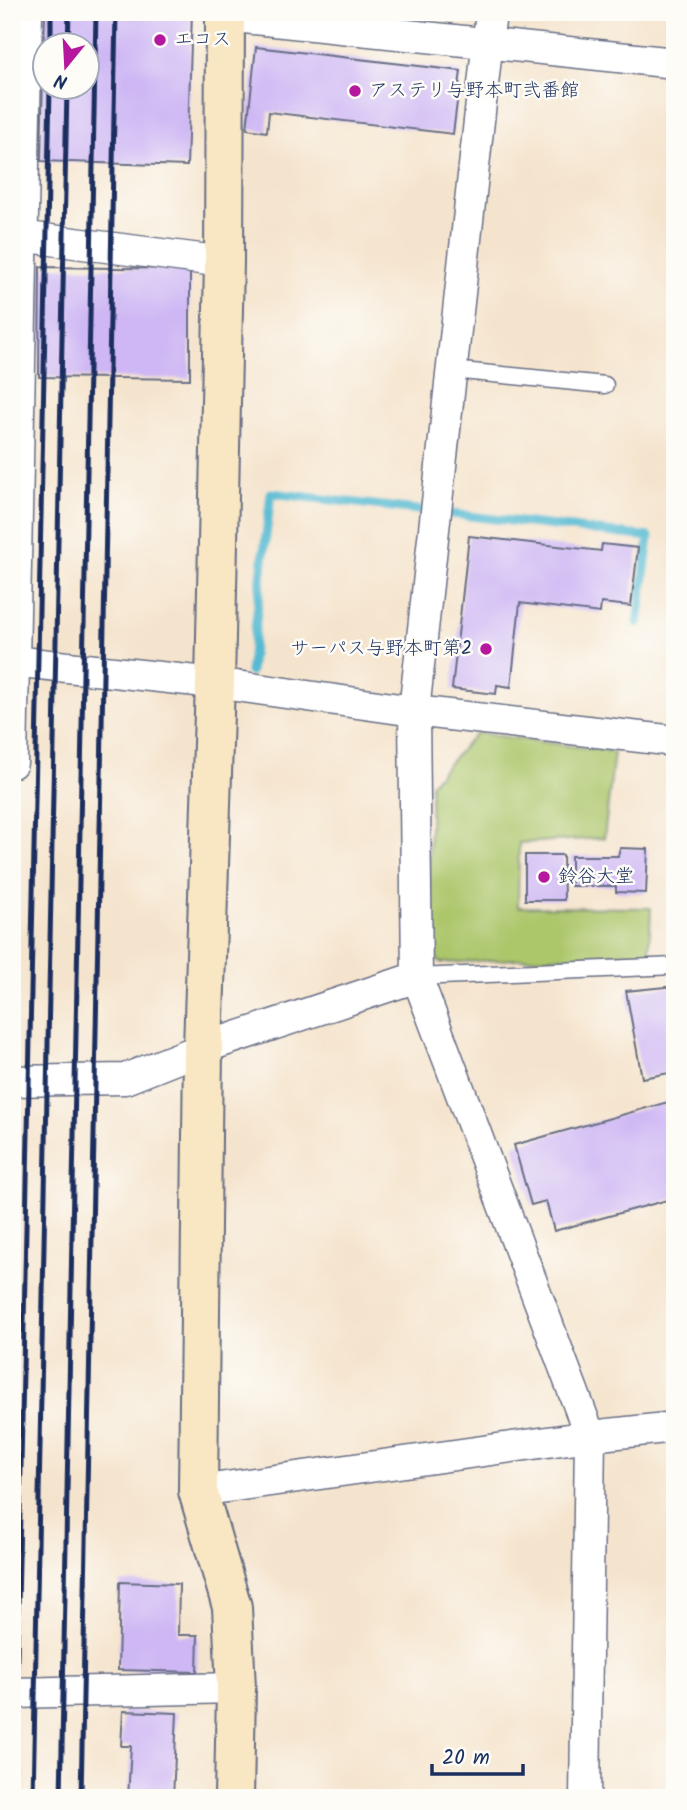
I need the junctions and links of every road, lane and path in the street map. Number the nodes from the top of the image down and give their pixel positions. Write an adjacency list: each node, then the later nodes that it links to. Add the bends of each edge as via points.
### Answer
1 (27, 12): 6 (street)
2 (491, 12): 4 (street)
3 (225, 14): 4 (street); 7 (street)
4 (489, 43): 5 (street); 8 (street)
5 (675, 63)
6 (18, 236): 7 (street); 10 (street)
7 (224, 262): 11 (street)
8 (452, 370): 9 (lane); 12 (street)
9 (605, 385)
10 (13, 661): 11 (street); 14 (street)
11 (215, 683): 12 (street); 17 (street)
12 (414, 711): 13 (street); 16 (street)
13 (675, 741)
14 (12, 763)
15 (675, 966): 16 (lane)
16 (417, 977): 17 (street); 20 (street)
17 (203, 1048): 18 (street, via 125,1079); 21 (street)
18 (12, 1081)
19 (675, 1427): 20 (street)
20 (590, 1436): 21 (street); 25 (street)
21 (198, 1491): 22 (street, via 232,1607)
22 (236, 1688): 23 (street); 24 (street)
23 (12, 1693)
24 (234, 1798)
25 (585, 1798)

